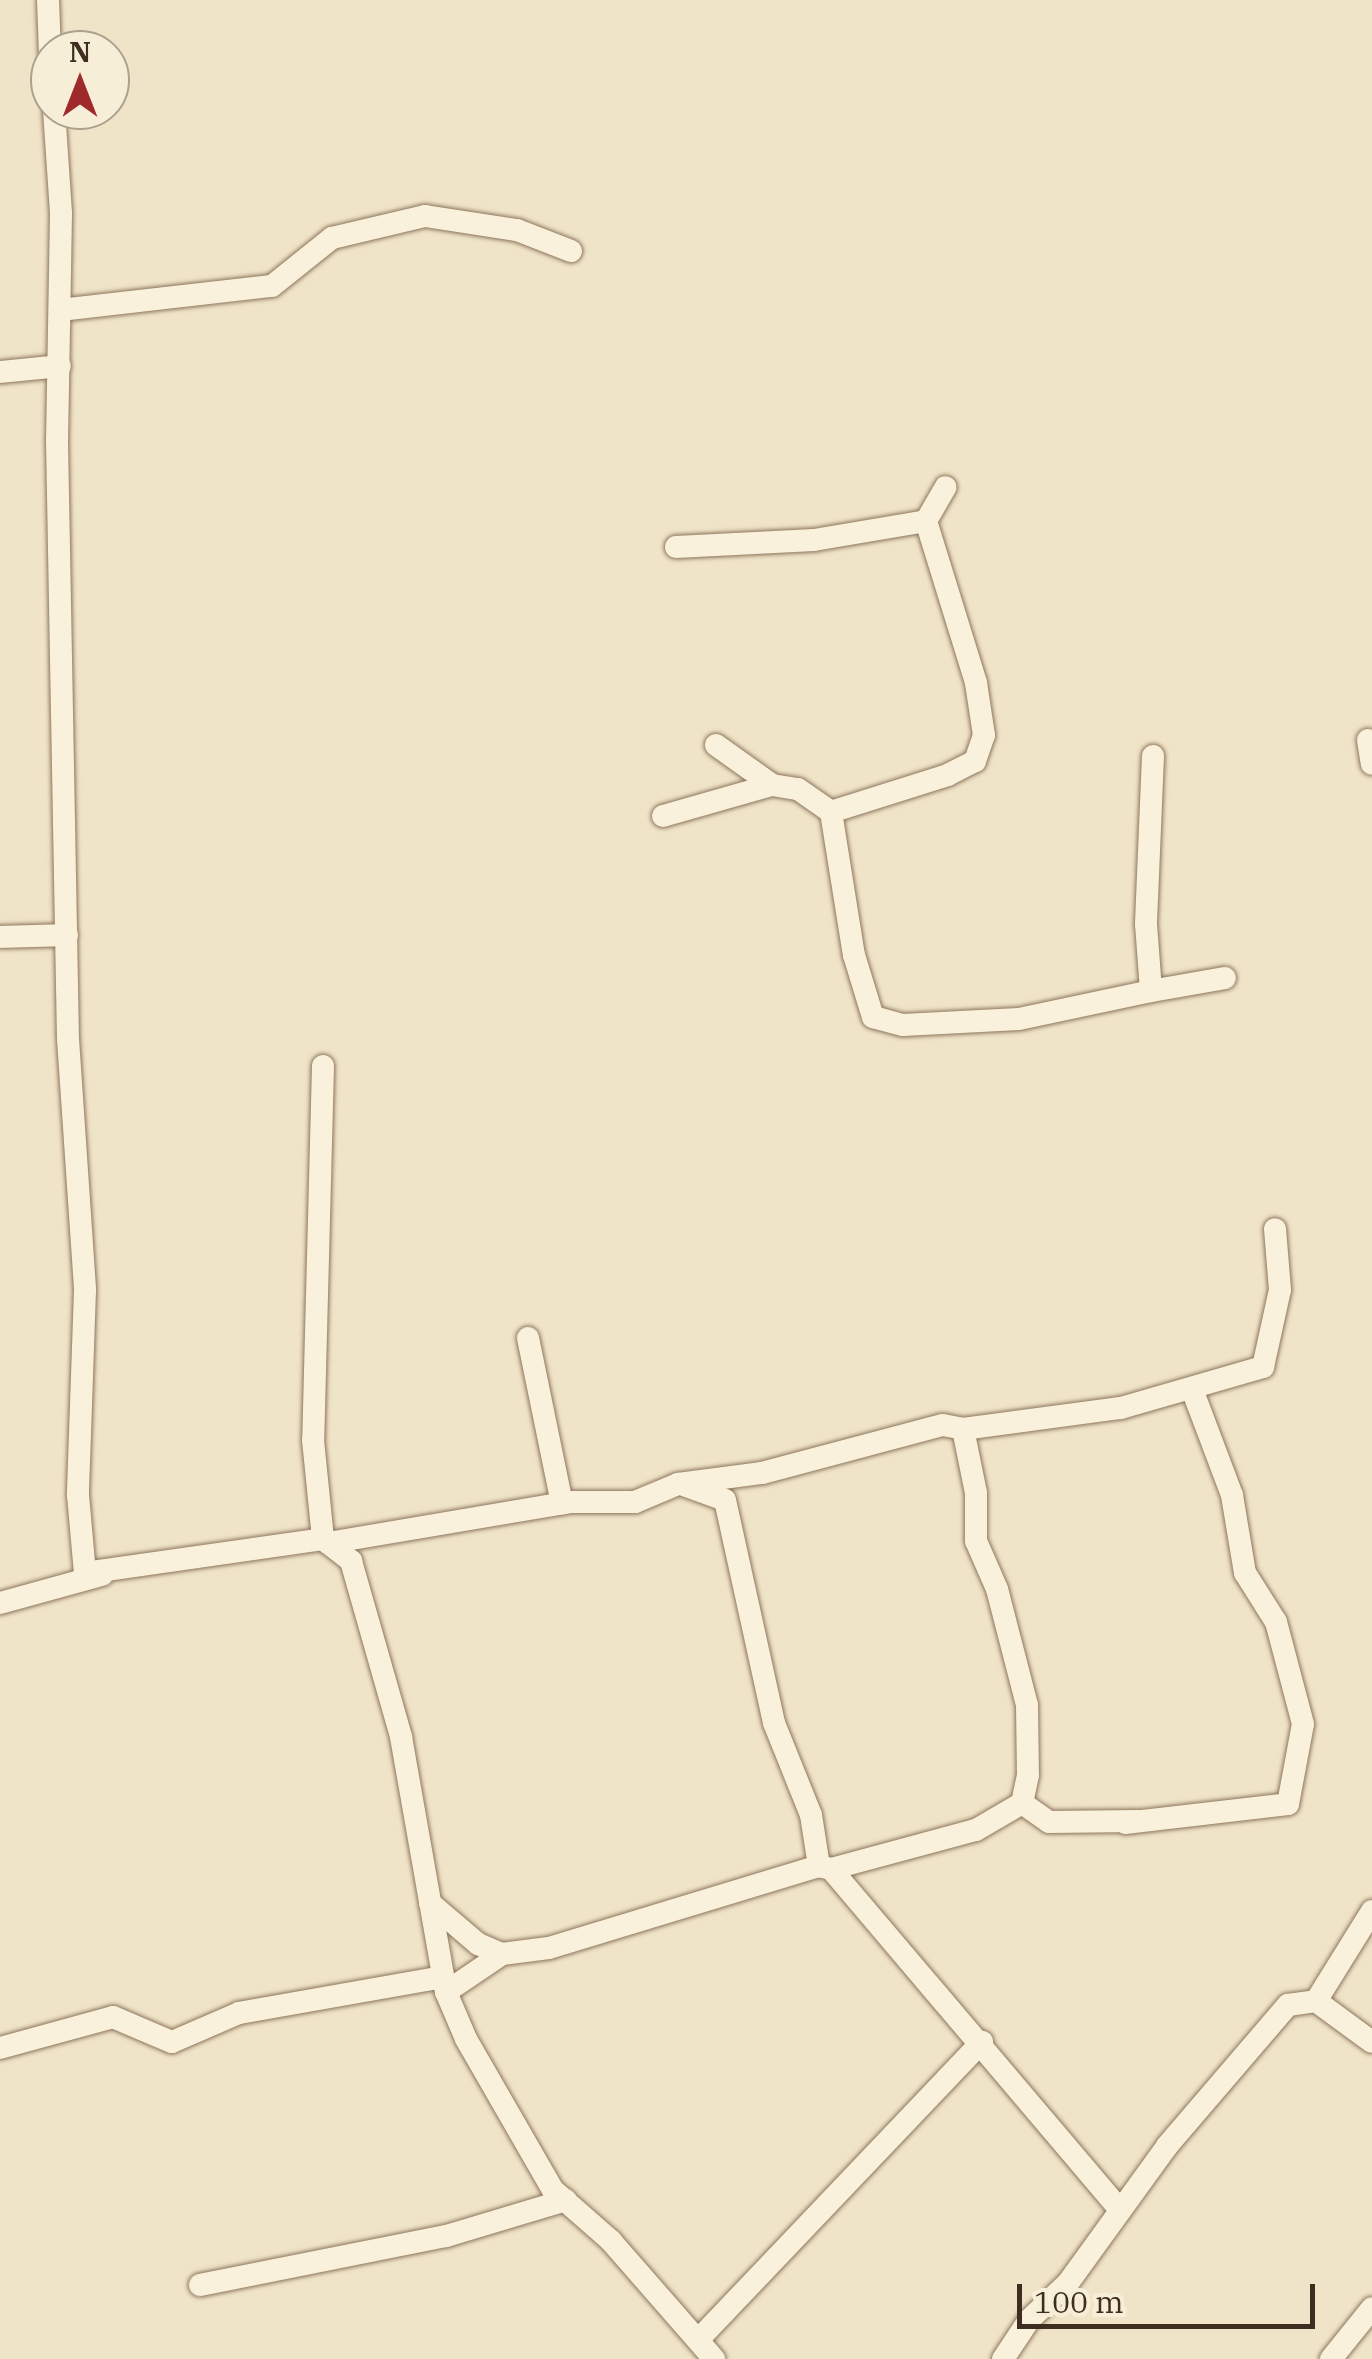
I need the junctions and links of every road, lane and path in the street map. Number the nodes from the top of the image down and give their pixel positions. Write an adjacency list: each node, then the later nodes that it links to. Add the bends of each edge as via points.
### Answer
1 (48, 0): 2 (street)
2 (49, 30)
3 (55, 130): 5 (street)
4 (571, 252): 5 (street, via 517,230 425,216 332,238 272,286)
5 (60, 310): 6 (street)
6 (60, 366): 7 (street); 18 (street)
7 (0, 372)
8 (946, 487): 9 (street)
9 (926, 522): 10 (street, via 814,540); 16 (street, via 976,684 984,735 975,761 948,775)
10 (676, 548)
11 (1368, 740): 14 (street)
12 (716, 745): 15 (street)
13 (1153, 756): 21 (street, via 1146,924)
14 (1372, 764)
15 (772, 785): 16 (street, via 798,789); 17 (street)
16 (831, 812): 21 (street, via 854,955 873,1017 903,1025 1019,1019)
17 (663, 816)
18 (67, 935): 19 (street); 30 (street, via 86,1290 78,1495 86,1573)
19 (0, 936)
20 (1225, 978): 21 (street)
21 (1151, 991)
22 (323, 1066): 29 (street, via 313,1440)
23 (1275, 1228): 25 (street, via 1280,1290 1263,1367)
24 (528, 1338): 28 (street)
25 (1192, 1388): 26 (street, via 1121,1408); 32 (street, via 1232,1495 1245,1573 1276,1622 1304,1724 1288,1804 1135,1822 1049,1822)
26 (964, 1430): 27 (street, via 943,1425 762,1473); 32 (street, via 976,1493 976,1542 996,1589 1026,1705)
27 (678, 1484): 28 (street, via 635,1502); 33 (street, via 725,1500 774,1724)
28 (562, 1504): 29 (street)
29 (326, 1541): 30 (street); 34 (street, via 351,1561 401,1736)
30 (102, 1575): 31 (street)
31 (0, 1603)
32 (1022, 1804): 33 (street, via 976,1830)
33 (825, 1868): 36 (street, via 616,1930); 39 (street)
34 (430, 1902): 36 (street, via 478,1944); 37 (street)
35 (1372, 1911): 38 (street)
36 (502, 1954): 37 (street)
37 (444, 1985): 41 (street, via 238,2013 172,2042 114,2017); 42 (street, via 530,2160)
38 (1316, 2001): 40 (street); 43 (street, via 1288,2004)
39 (982, 2042): 43 (street); 46 (street)
40 (1372, 2042)
41 (0, 2048)
42 (566, 2200): 44 (street, via 446,2236); 46 (street)
43 (1118, 2208): 48 (street, via 1068,2283 1029,2320)
44 (200, 2285)
45 (1369, 2320): 49 (street)
46 (698, 2340): 47 (street)
47 (714, 2359)
48 (1003, 2359)
49 (1330, 2359)

